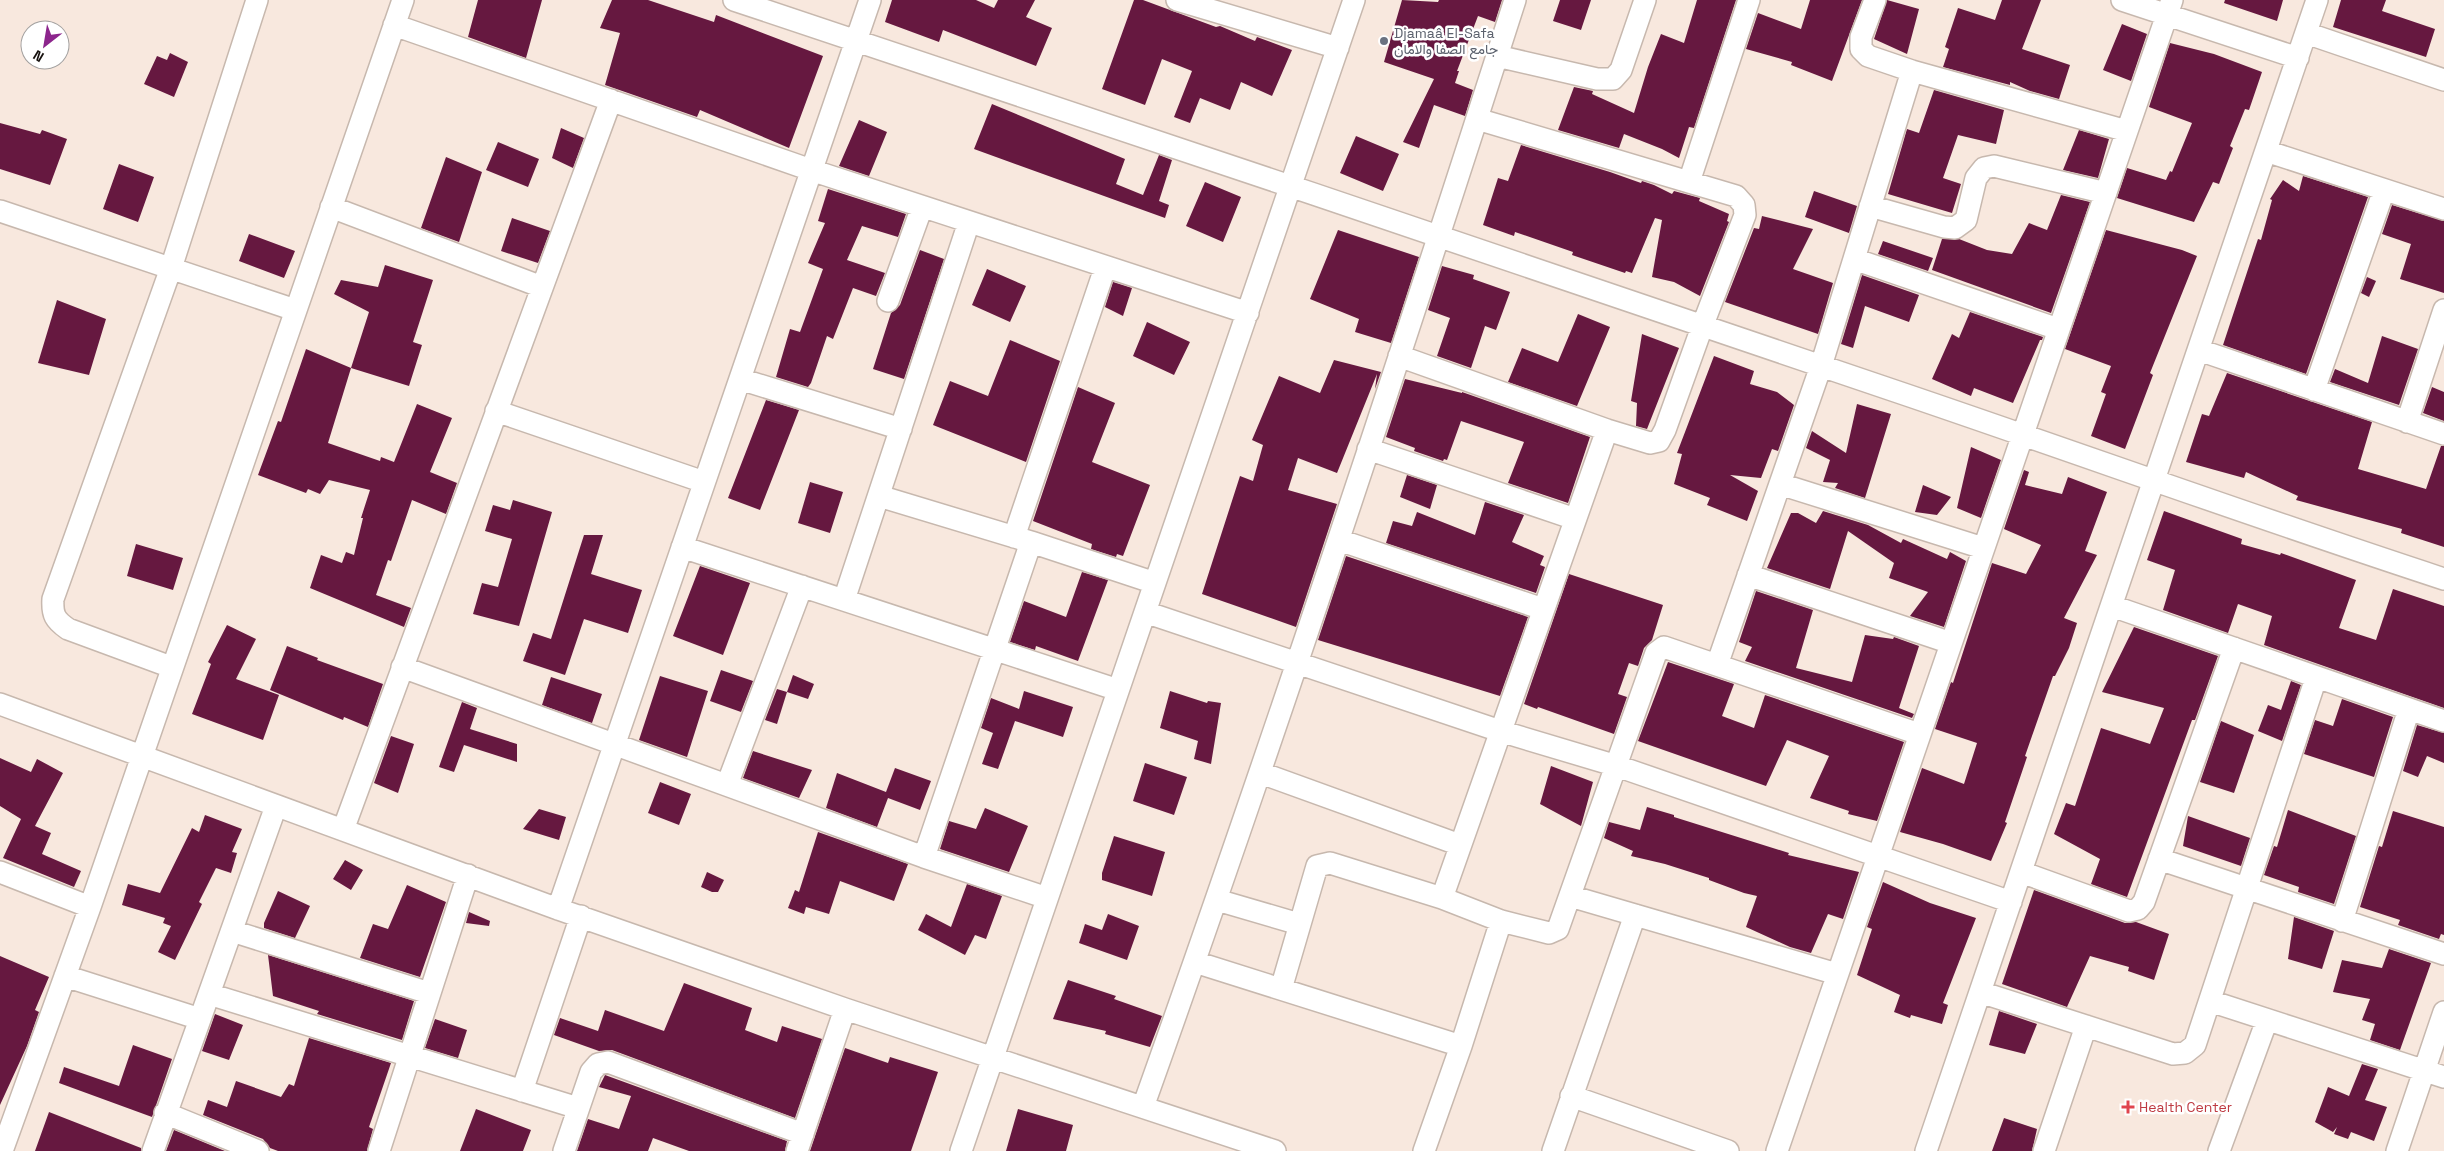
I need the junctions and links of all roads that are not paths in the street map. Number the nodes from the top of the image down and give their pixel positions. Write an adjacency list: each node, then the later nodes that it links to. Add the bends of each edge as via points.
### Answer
1 (257, 0): 40 (street)
2 (403, 0): 15 (street)
3 (734, 0): 17 (street)
4 (870, 0): 17 (street)
5 (1177, 0): 13 (street)
6 (1354, 0): 18 (street)
7 (1515, 0): 19 (street)
8 (1645, 0): 19 (street, via 1621,70 1613,79 1597,79)
9 (1749, 0): 28 (street)
10 (1875, 0): 21 (street, via 1861,37 1861,49 1868,56)
11 (2122, 0): 14 (street)
12 (2317, 0): 16 (street)
13 (1210, 5): 18 (street)
14 (2169, 7): 20 (street); 25 (street)
15 (394, 25): 23 (street); 33 (street)
16 (2306, 33): 20 (street); 22 (street)
17 (856, 40): 27 (street); 29 (street)
18 (1338, 48): 29 (street)
19 (1497, 56): 24 (street)
20 (2298, 58): 26 (street)
21 (1912, 71): 25 (street); 32 (street)
22 (2444, 80)
23 (611, 100): 27 (street); 42 (street)
24 (1477, 118): 28 (street); 38 (street)
25 (2127, 131): 31 (street)
26 (2266, 151): 30 (street); 49 (street)
27 (811, 170): 34 (street); 52 (street)
28 (1689, 182): 47 (street, via 1736,196 1744,205 1745,215)
29 (1291, 186): 38 (street); 46 (street)
30 (2384, 190): 35 (street); 53 (street)
31 (2106, 193): 32 (street, via 1994,166 1984,168 1976,178 1966,220 1955,228); 48 (street)
32 (1870, 206): 39 (street)
33 (331, 207): 42 (street); 44 (street)
34 (922, 207): 37 (street); 43 (street)
35 (2444, 209)
36 (0, 211): 40 (street)
37 (969, 222): 41 (street); 56 (street)
38 (1439, 235): 47 (street); 50 (street)
39 (1854, 259): 48 (street); 51 (street)
40 (171, 268): 44 (street); 83 (street, via 53,599 52,612 56,621 68,629)
41 (1105, 268): 46 (street); 66 (street)
42 (542, 287): 54 (street)
43 (888, 301)
44 (295, 310): 83 (street)
45 (2444, 310): 55 (street)
46 (1248, 313): 72 (street)
47 (1702, 327): 51 (street); 57 (street, via 1659,441 1650,443)
48 (2058, 329): 58 (street)
49 (2199, 350): 53 (street); 61 (street)
50 (1399, 356): 57 (street); 60 (street)
51 (1821, 366): 58 (street); 63 (street)
52 (740, 379): 56 (street); 62 (street)
53 (2314, 390): 55 (street)
54 (496, 411): 62 (street); 84 (street)
55 (2407, 422): 59 (street)
56 (901, 429): 64 (street)
57 (1607, 430): 65 (street)
58 (2022, 434): 61 (street); 69 (street)
59 (2444, 434)
60 (1368, 449): 65 (street); 67 (street)
61 (2154, 480): 71 (street); 75 (street)
62 (704, 482): 68 (street)
63 (1780, 484): 69 (street); 70 (street)
64 (878, 496): 66 (street); 74 (street)
65 (1575, 519): 76 (street)
66 (1022, 539): 72 (street); 80 (street)
67 (1338, 540): 76 (street); 81 (street)
68 (682, 547): 73 (street); 92 (street)
69 (1983, 548): 78 (street)
70 (1748, 575): 78 (street); 82 (street)
71 (2444, 579)
72 (1155, 583): 77 (street)
73 (802, 586): 74 (street); 96 (street)
74 (844, 600): 80 (street)
75 (2112, 606): 79 (street); 104 (street)
76 (1543, 609): 90 (street)
77 (1145, 612): 81 (street); 86 (street)
78 (1951, 643): 91 (street)
79 (2234, 648): 85 (street); 102 (street)
80 (995, 650): 86 (street); 101 (street)
81 (1298, 663): 90 (street); 95 (street)
82 (1717, 665): 91 (street); 94 (street, via 1659,649)
83 (171, 667): 93 (street)
84 (402, 667): 92 (street); 98 (street)
85 (2316, 678): 88 (street); 106 (street)
86 (1118, 690): 108 (street)
87 (0, 704): 93 (street)
88 (2409, 709): 89 (street); 117 (street)
89 (2444, 721)
90 (1500, 731): 94 (street); 99 (street)
91 (1920, 734): 100 (street)
92 (614, 744): 96 (street); 113 (street)
93 (140, 756): 97 (street); 112 (street)
94 (1617, 766): 100 (street); 107 (street)
95 (1260, 773): 99 (street); 110 (street)
96 (727, 785): 101 (street)
97 (276, 806): 98 (street); 119 (street)
98 (343, 830): 105 (street)
99 (1460, 845): 109 (street)
100 (1877, 856): 111 (street); 122 (street)
101 (924, 857): 108 (street)
102 (2159, 859): 104 (street, via 2144,902 2138,909 2129,911); 106 (street)
103 (0, 872): 112 (street)
104 (2021, 872): 111 (street)
105 (468, 875): 113 (street); 126 (street)
106 (2248, 890): 117 (street); 128 (street)
107 (1570, 896): 114 (street); 116 (street, via 1558,929 1549,933)
108 (1047, 898): 136 (street)
109 (1442, 898): 116 (street); 118 (street, via 1330,863 1317,866)
110 (1217, 900): 118 (street); 121 (street)
111 (2011, 902): 125 (street)
112 (90, 907): 123 (street)
113 (558, 908): 115 (street)
114 (1635, 915): 122 (street); 140 (street)
115 (581, 916): 129 (street); 139 (street)
116 (1501, 920): 134 (street)
117 (2342, 921): 120 (street)
118 (1299, 924): 124 (street)
119 (232, 931): 126 (street); 127 (street)
120 (2444, 954)
121 (1195, 962): 124 (street); 141 (street)
122 (1837, 974): 155 (street)
123 (65, 976): 131 (street); 145 (street)
124 (1281, 989): 134 (street)
125 (1980, 992): 133 (street); 156 (street)
126 (429, 993): 135 (street)
127 (209, 994): 131 (street); 135 (street)
128 (2210, 1001): 132 (street); 133 (street, via 2195,1045 2185,1053 2173,1054)
129 (845, 1008): 136 (street); 144 (street)
130 (2444, 1012): 137 (street)
131 (200, 1019): 143 (street)
132 (2267, 1020): 137 (street); 158 (street)
133 (2086, 1026): 157 (street)
134 (1461, 1046): 152 (street)
135 (409, 1056): 139 (street); 148 (street)
136 (993, 1058): 141 (street); 150 (street)
137 (2424, 1070): 138 (street); 159 (street)
138 (2444, 1077)
139 (522, 1091): 142 (street)
140 (1570, 1096): 153 (street); 154 (street)
141 (1143, 1107): 151 (street)
142 (578, 1108): 144 (street, via 591,1072 598,1064 608,1062); 149 (street)
143 (166, 1113): 146 (street); 147 (street)
144 (800, 1142)
145 (2, 1151)
146 (153, 1151)
147 (258, 1151)
148 (379, 1151)
149 (564, 1151)
150 (961, 1151)
151 (1275, 1151)
152 (1424, 1151)
153 (1552, 1151)
154 (1728, 1151)
155 (1777, 1151)
156 (1926, 1151)
157 (2044, 1151)
158 (2220, 1151)
159 (2397, 1151)

